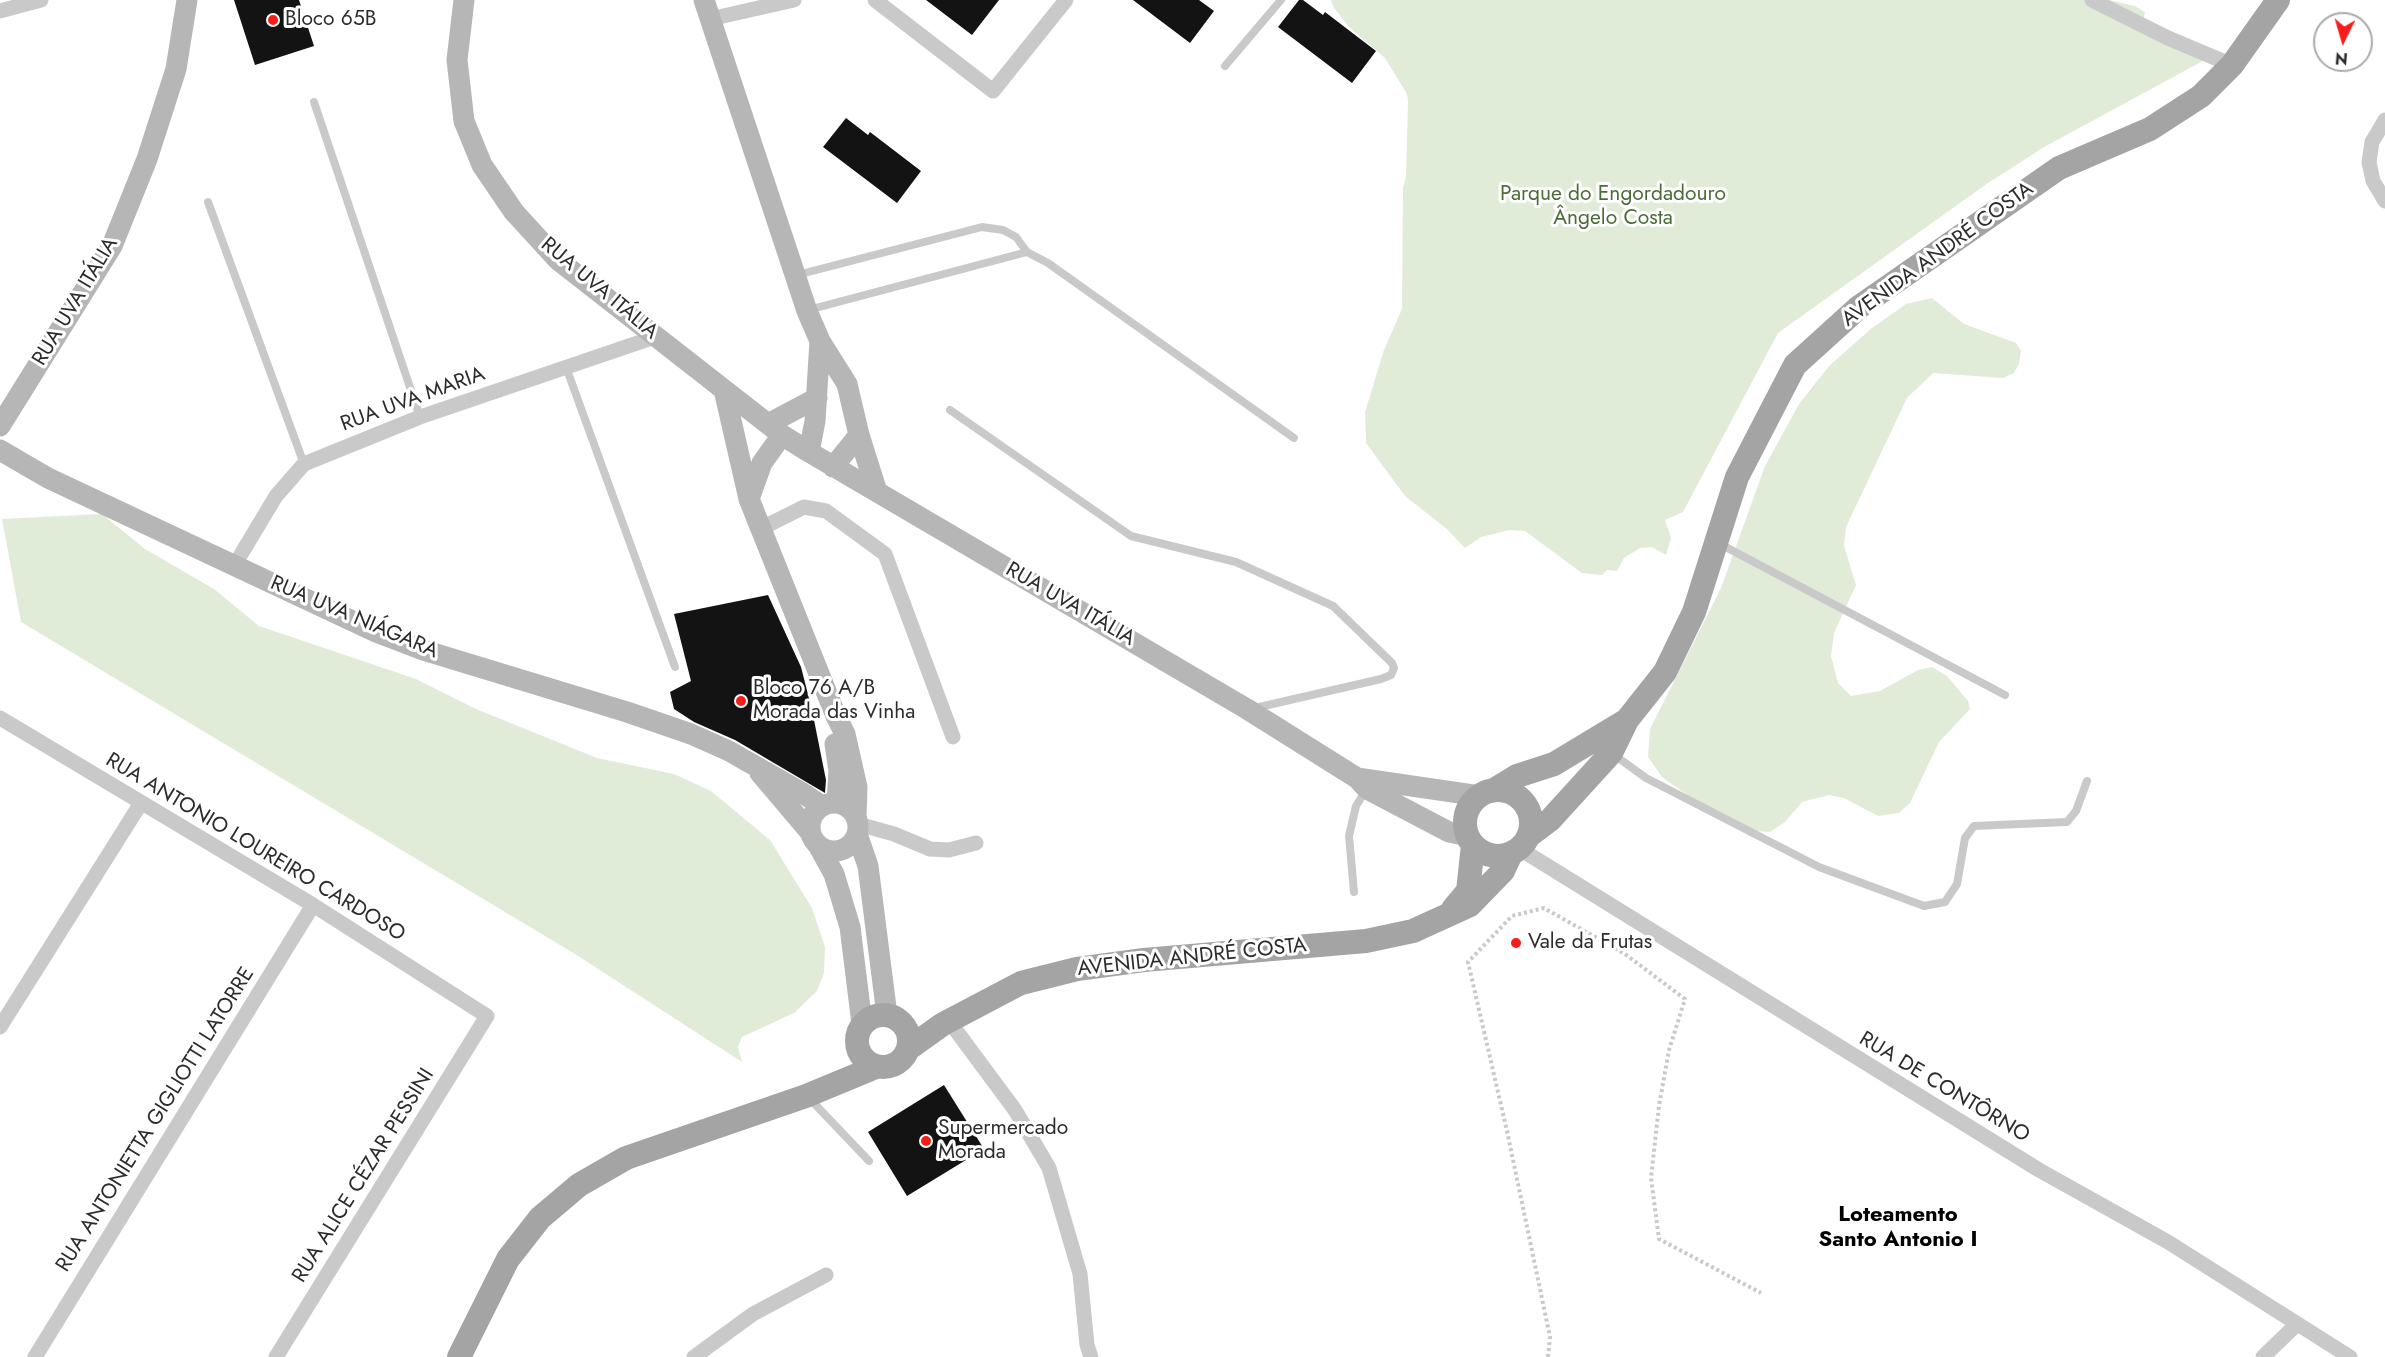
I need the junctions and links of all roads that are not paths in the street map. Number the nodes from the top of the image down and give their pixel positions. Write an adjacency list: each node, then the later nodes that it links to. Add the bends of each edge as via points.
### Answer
1 (42, 0): 11 (street)
2 (187, 0): 28 (street, RUA UVA ITÁLIA, via 176,69 147,159 112,246)
3 (464, 0): 21 (street, RUA UVA ITÁLIA, via 457,60 464,121 482,165 514,212 558,260)
4 (794, 0): 10 (street)
5 (875, 0): 6 (street, via 993,91)
6 (1066, 0)
7 (1281, 0): 13 (lane)
8 (2092, 0): 12 (street)
9 (2278, 0): 12 (main road, AVENIDA ANDRÉ COSTA)
10 (707, 10): 19 (street)
11 (0, 11)
12 (2232, 65): 39 (main road, AVENIDA ANDRÉ COSTA, via 2201,96 2150,129 2059,168 1858,307 1795,365 1737,477)
13 (1225, 66)
14 (314, 102): 27 (lane)
15 (2385, 120): 16 (street, via 2372,142 2369,162 2373,181)
16 (2385, 201)
17 (208, 202): 34 (lane)
18 (1027, 252): 19 (lane, via 1016,237 1003,230 982,227); 20 (lane); 31 (lane)
19 (795, 276): 20 (street)
20 (807, 310): 22 (street)
21 (655, 337): 23 (street, RUA UVA MARIA); 24 (street, RUA UVA ITÁLIA)
22 (820, 341): 25 (street); 30 (street, via 847,384)
23 (566, 367): 27 (street, RUA UVA MARIA); 41 (lane)
24 (724, 390): 29 (street, RUA UVA ITÁLIA); 37 (street)
25 (817, 398): 29 (street); 33 (street)
26 (950, 410): 43 (lane, via 1131,536 1236,562 1333,606 1394,668 1391,675 1381,679)
27 (420, 417): 34 (street, RUA UVA MARIA)
28 (0, 426)
29 (775, 430): 33 (street, RUA UVA ITÁLIA); 37 (street)
30 (859, 435): 35 (street); 36 (street)
31 (1294, 438)
32 (0, 450): 40 (street, RUA UVA NIÁGARA, via 48,478)
33 (809, 452): 35 (street, RUA UVA ITÁLIA)
34 (304, 464): 40 (street, RUA UVA MARIA, via 276,496)
35 (833, 467): 36 (street, RUA UVA ITÁLIA)
36 (877, 492): 43 (street, RUA UVA ITÁLIA)
37 (749, 500): 38 (street)
38 (760, 528): 44 (street); 47 (street, via 804,507 826,511 885,554)
39 (1716, 541): 42 (lane); 46 (main road, AVENIDA ANDRÉ COSTA, via 1694,612 1665,672)
40 (234, 566): 49 (street, RUA UVA NIÁGARA, via 376,632 691,734)
41 (675, 668)
42 (2005, 695)
43 (1248, 710): 51 (street, RUA UVA ITÁLIA)
44 (836, 717): 54 (street, via 839,771); 55 (street, via 845,734 857,787)
45 (0, 718): 53 (street, RUA ANTONIO LOUREIRO CARDOSO)
46 (1627, 720): 48 (main road, AVENIDA ANDRÉ COSTA); 52 (main road, AVENIDA ANDRÉ COSTA, via 1554,764 1517,776)
47 (953, 737)
48 (1611, 753): 50 (lane, via 1646,778 1819,867 1924,906 1945,902 1957,884 1965,838 1974,826 2067,822 2076,811); 59 (main road, AVENIDA ANDRÉ COSTA, via 1551,819)
49 (754, 766): 54 (street, RUA UVA NIÁGARA); 56 (street, RUA UVA NIÁGARA)
50 (2087, 781)
51 (1366, 782): 52 (street, RUA UVA ITÁLIA); 57 (street, RUA UVA ITÁLIA, via 1449,832); 60 (lane, via 1349,836)
52 (1487, 793): 57 (main road, via 1467,813 1465,825); 59 (main road, via 1511,792 1525,803 1532,818)
53 (141, 803): 61 (street, RUA ANTONIO LOUREIRO CARDOSO); 66 (street)
54 (829, 804): 55 (street, via 845,805); 56 (street, via 812,817)
55 (857, 825): 56 (street, via 853,841 840,850 832,851); 58 (street, via 894,834 930,849 950,850); 64 (street)
56 (814, 838): 67 (street, RUA UVA NIÁGARA, via 834,874 850,927)
57 (1470, 840): 59 (main road, via 1484,854 1498,857); 62 (main road, AVENIDA ANDRÉ COSTA, via 1468,891)
58 (976, 843)
59 (1520, 846): 62 (main road, AVENIDA ANDRÉ COSTA, via 1503,871 1470,905); 73 (street, RUA DE CONTÔRNO, via 1888,1078 2039,1170 2168,1242)
60 (1354, 892)
61 (313, 905): 63 (street, RUA ANTONIO LOUREIRO CARDOSO); 74 (street, RUA ANTONIETTA GIGLIOTTI LATORRE)
62 (1449, 915): 65 (main road, AVENIDA ANDRÉ COSTA, via 1413,931 1366,941 1077,969 1020,983)
63 (487, 1016): 75 (street, RUA ALICE CÉZAR PESSINI)
64 (895, 1019): 65 (main road, AVENIDA ANDRÉ COSTA, via 930,1026); 67 (main road, via 870,1018); 68 (main road, via 907,1031)
65 (946, 1023): 68 (main road, AVENIDA ANDRÉ COSTA); 78 (street, via 1015,1110 1049,1168 1080,1274)
66 (0, 1027)
67 (860, 1027): 69 (main road, via 857,1048 861,1057); 70 (main road)
68 (908, 1049): 69 (main road, via 892,1066)
69 (876, 1067): 70 (main road)
70 (817, 1091): 71 (lane); 76 (main road, via 626,1158 579,1185 540,1218 508,1259)
71 (869, 1161)
72 (826, 1275): 77 (street, via 753,1314)
73 (2297, 1324): 79 (street); 80 (street, RUA DE CONTÔRNO)
74 (35, 1357)
75 (276, 1357)
76 (459, 1357)
77 (694, 1357)
78 (1091, 1357)
79 (2263, 1357)
80 (2350, 1357)

